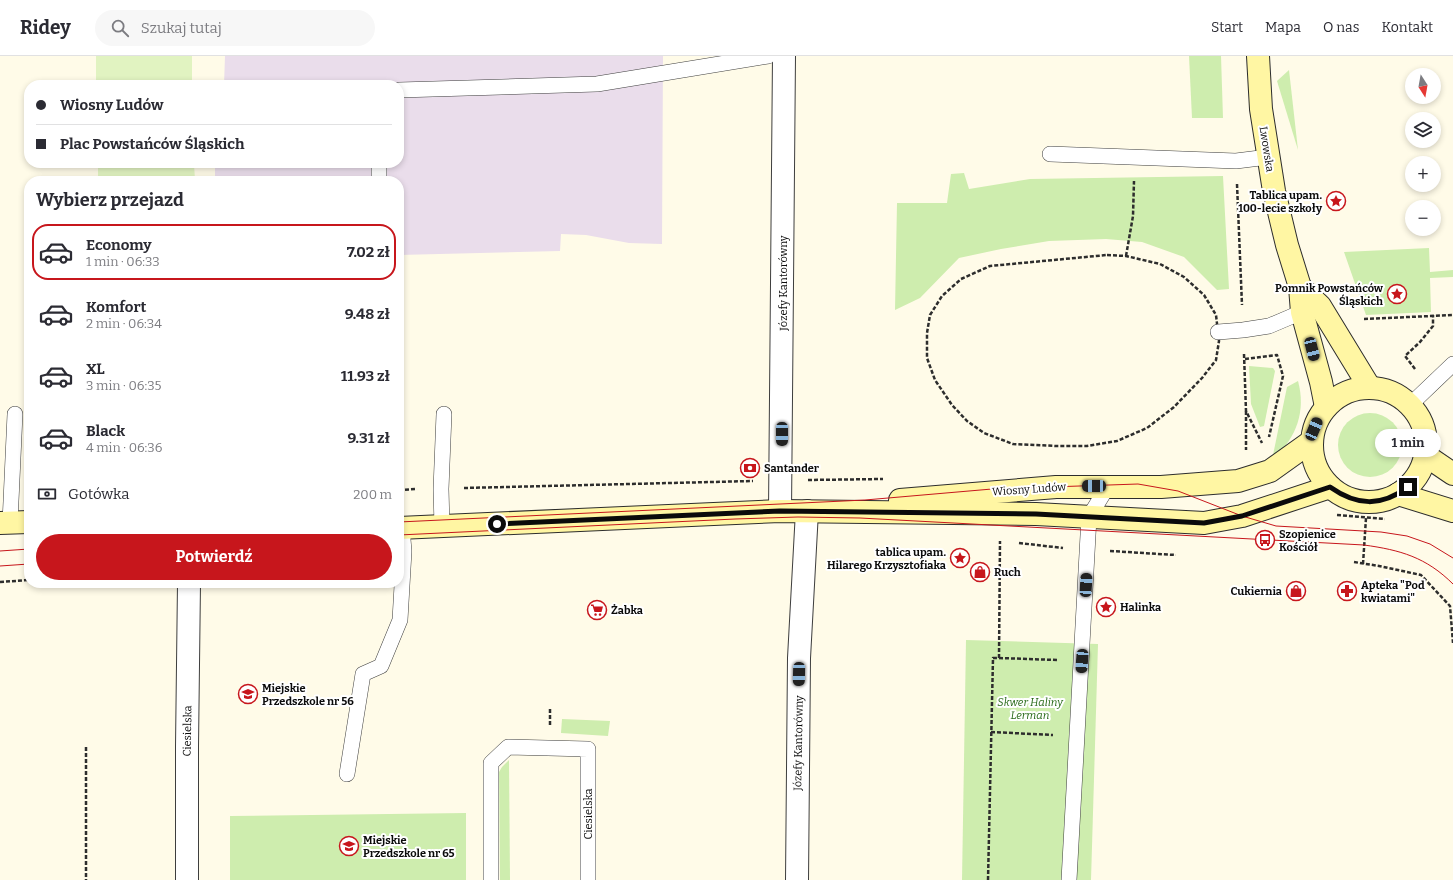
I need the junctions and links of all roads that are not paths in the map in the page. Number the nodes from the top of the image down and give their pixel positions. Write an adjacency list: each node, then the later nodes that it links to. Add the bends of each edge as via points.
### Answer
1 (768, 56): 4 (lane, via 597,84)
2 (784, 56): 22 (street, Józefy Kantorówny)
3 (1258, 56): 6 (street, Lwowska, via 1261,109)
4 (404, 90)
5 (1050, 154): 6 (lane, via 1236,161)
6 (1268, 157): 7 (street, Lwowska, via 1287,245)
7 (1300, 287): 8 (street, Lwowska); 11 (street, Lwowska, via 1320,306)
8 (1302, 312): 9 (lane, via 1269,326); 13 (street, Lwowska)
9 (1218, 332)
10 (1453, 364): 12 (lane)
11 (1370, 388): 12 (street, via 1398,395); 13 (street, via 1354,390 1339,396)
12 (1410, 405): 17 (street, via 1417,413 1425,433)
13 (1326, 407): 16 (street, via 1314,429)
14 (15, 414): 26 (lane)
15 (444, 414): 27 (lane)
16 (1312, 442): 19 (street, Wiosny Ludów, via 1270,471 1238,481 1161,487); 20 (street, via 1316,466)
17 (1425, 455): 18 (street); 21 (street, via 1416,478)
18 (1453, 474)
19 (1108, 486): 23 (street, Wiosny Ludów, via 1040,488 930,497); 25 (lane)
20 (1330, 487): 21 (street, via 1342,495 1370,502 1385,500); 25 (street, Wiosny Ludów, via 1242,516 1204,523)
21 (1398, 494): 24 (street)
22 (780, 511): 23 (street, Wiosny Ludów); 27 (street, Wiosny Ludów)
23 (807, 511): 25 (street, Wiosny Ludów); 35 (street, Józefy Kantorówny, via 799,658)
24 (1453, 511)
25 (1089, 517): 36 (lane)
26 (13, 523)
27 (442, 526): 28 (street, Wiosny Ludów)
28 (404, 528)
29 (189, 588): 32 (street, Ciesielska)
30 (402, 588): 31 (lane, via 400,620 381,666 363,674)
31 (348, 774)
32 (187, 880)
33 (491, 880): 34 (lane, Ciesielska, via 491,763 508,747 588,749)
34 (588, 880)
35 (797, 880)
36 (1069, 880)

